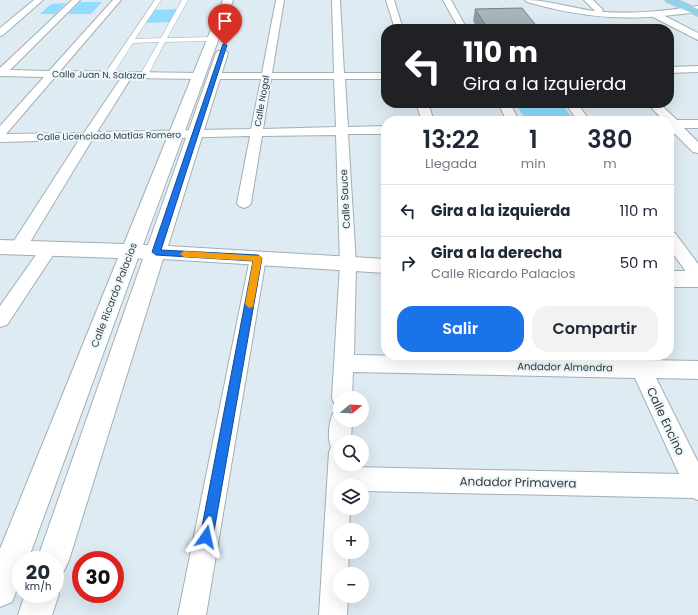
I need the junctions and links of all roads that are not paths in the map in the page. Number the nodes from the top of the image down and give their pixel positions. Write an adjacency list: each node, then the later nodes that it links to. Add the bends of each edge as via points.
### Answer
1 (38, 0): 23 (street)
2 (76, 0): 30 (street)
3 (117, 0): 31 (street)
4 (158, 0): 27 (street)
5 (185, 0): 26 (street)
6 (228, 0): 25 (street, Calle Ricardo Palacios)
7 (240, 0): 35 (street, Calle Ricardo Palacios)
8 (280, 0): 36 (street, Calle Nogal)
9 (336, 0): 38 (street, Calle Sauce)
10 (390, 0): 19 (street)
11 (447, 0): 20 (street)
12 (530, 0): 15 (street)
13 (588, 0): 17 (street)
14 (670, 0): 16 (main road)
15 (551, 3): 17 (street); 18 (street, via 569,10 601,14)
16 (694, 7): 17 (street, via 635,12); 18 (street)
17 (599, 10)
18 (654, 14): 21 (street)
19 (397, 24)
20 (460, 24)
21 (673, 24)
22 (674, 24): 24 (street)
23 (0, 34)
24 (698, 37)
25 (213, 39): 26 (street); 35 (street, Calle Ricardo Palacios)
26 (163, 40): 27 (street); 34 (street)
27 (131, 41): 32 (street)
28 (674, 70): 29 (street)
29 (697, 70)
30 (1, 73): 31 (street, Calle Juan N. Salazar)
31 (53, 74): 32 (street, Calle Juan N. Salazar); 46 (street)
32 (108, 75): 33 (street, Calle Juan N. Salazar)
33 (128, 75): 34 (street, Calle Juan N. Salazar); 49 (street)
34 (144, 75): 35 (street, Calle Juan N. Salazar)
35 (206, 76): 36 (street, Calle Juan N. Salazar); 48 (street, Calle Ricardo Palacios)
36 (266, 76): 38 (street, Calle Juan N. Salazar); 47 (street, Calle Nogal)
37 (381, 76): 38 (street, Calle Juan N. Salazar)
38 (339, 77): 45 (street, Calle Sauce)
39 (657, 108): 40 (street)
40 (664, 116)
41 (674, 124): 42 (street)
42 (698, 124)
43 (674, 127): 51 (street)
44 (381, 130): 45 (street, Calle Licenciado Matías Romero)
45 (341, 131): 47 (street, Calle Licenciado Matías Romero); 59 (street, Calle Sauce)
46 (0, 133)
47 (256, 133): 48 (street, Calle Licenciado Matías Romero); 52 (street, Calle Nogal)
48 (186, 134): 49 (street, Calle Licenciado Matías Romero); 56 (street, Calle Ricardo Palacios); 57 (street, Calle Ricardo Palacios)
49 (88, 136): 50 (street, Calle Licenciado Matías Romero); 54 (street)
50 (0, 138)
51 (698, 149)
52 (244, 203)
53 (674, 244): 61 (street)
54 (9, 247): 55 (street)
55 (49, 249): 56 (street); 63 (street)
56 (131, 251): 57 (street); 74 (street, Calle Ricardo Palacios)
57 (156, 252): 58 (street); 73 (street, Calle Ricardo Palacios)
58 (258, 258): 59 (street); 77 (street)
59 (348, 264): 60 (street); 65 (street, Calle Sauce)
60 (381, 266)
61 (698, 278): 62 (street)
62 (674, 279)
63 (0, 320)
64 (638, 362): 65 (street, Andador Almendra); 66 (street, Andador Almendra); 71 (street, Calle Encino)
65 (344, 363): 67 (street, Calle Sauce)
66 (698, 370)
67 (342, 391)
68 (339, 471): 69 (street)
69 (339, 479)
70 (369, 480): 71 (street, Andador Primavera)
71 (698, 487)
72 (337, 515): 78 (street)
73 (56, 551)
74 (0, 590)
75 (39, 603): 76 (street)
76 (35, 615)
77 (192, 615)
78 (333, 615)

